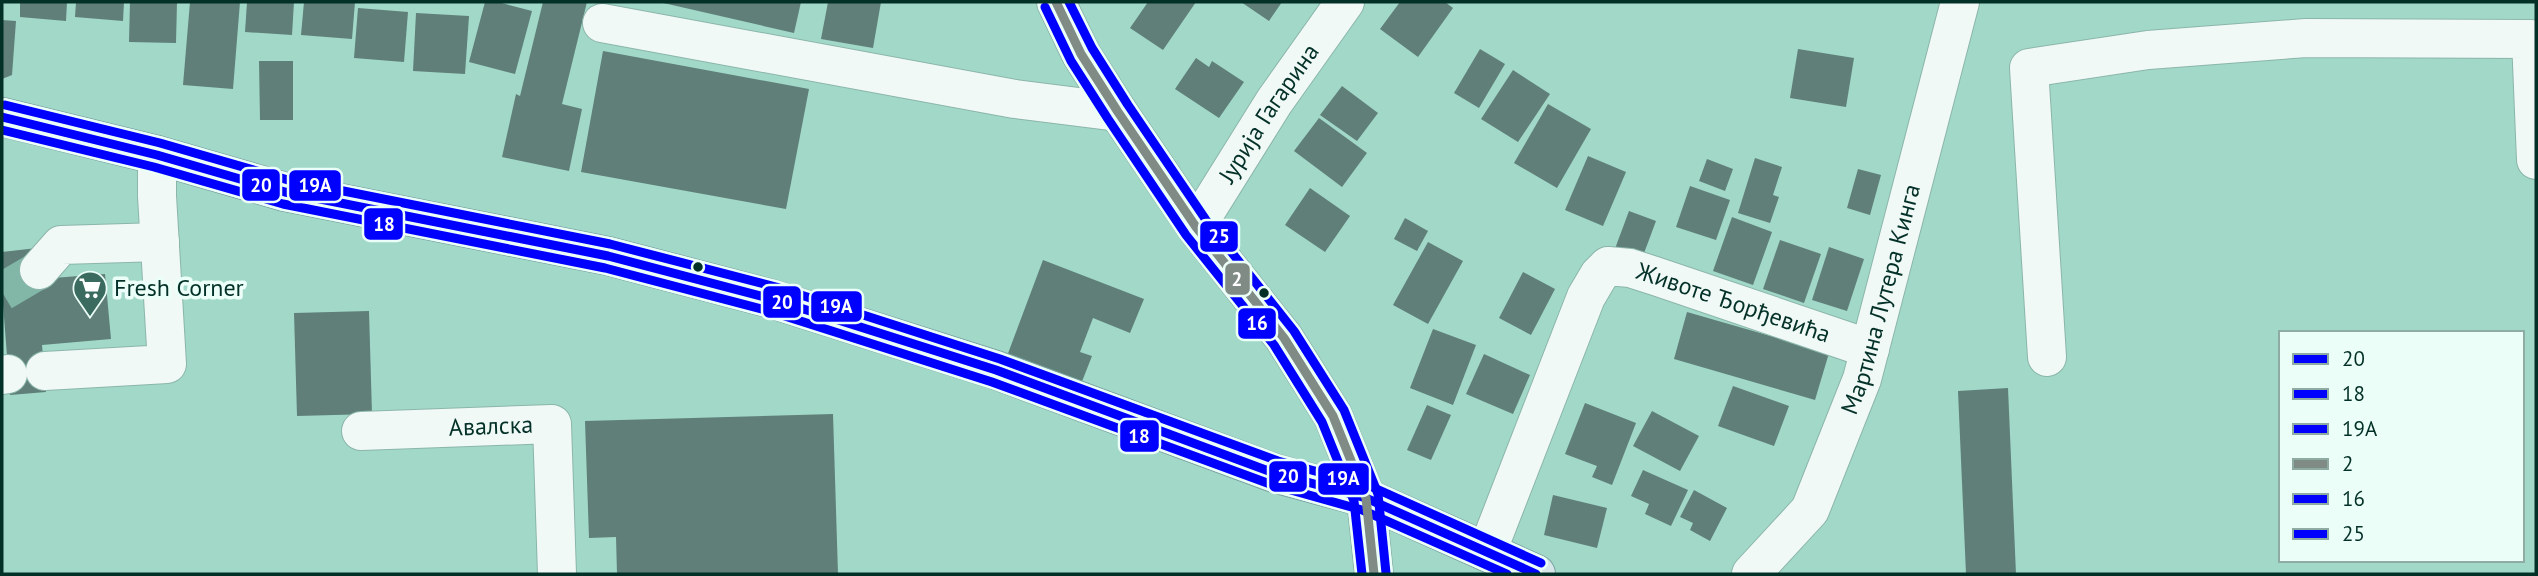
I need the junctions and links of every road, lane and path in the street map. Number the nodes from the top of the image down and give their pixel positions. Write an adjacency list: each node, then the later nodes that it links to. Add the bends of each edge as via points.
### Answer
1 (1056, 2): 5 (street, via 1081,54)
2 (1345, 2): 9 (street, Јурија Гагарина, via 1274,102)
3 (1960, 2): 12 (street, Мартина Лутера Кинга)
4 (602, 23): 5 (street, via 1015,99)
5 (1118, 112): 9 (street)
6 (2, 117): 7 (main road)
7 (157, 155): 10 (street); 16 (main road, via 285,192 608,256 772,299 996,370 1274,473)
8 (2536, 160): 13 (street, via 2531,39 2306,38 2148,50 2029,68)
9 (1196, 227): 16 (street, via 1313,381 1333,416)
10 (160, 242): 11 (street, via 61,245); 14 (street, via 167,364)
11 (39, 271)
12 (1870, 349): 17 (street, Животе Ђорђевића, via 1630,268 1608,266 1587,297); 21 (street, Мартина Лутера Кинга, via 1810,510)
13 (2047, 357)
14 (18, 373)
15 (361, 431): 18 (street, Авалска, via 552,424)
16 (1366, 498): 17 (main road); 19 (street)
17 (1487, 552): 20 (main road)
18 (557, 574)
19 (1374, 574)
20 (1536, 574)
21 (1751, 574)

